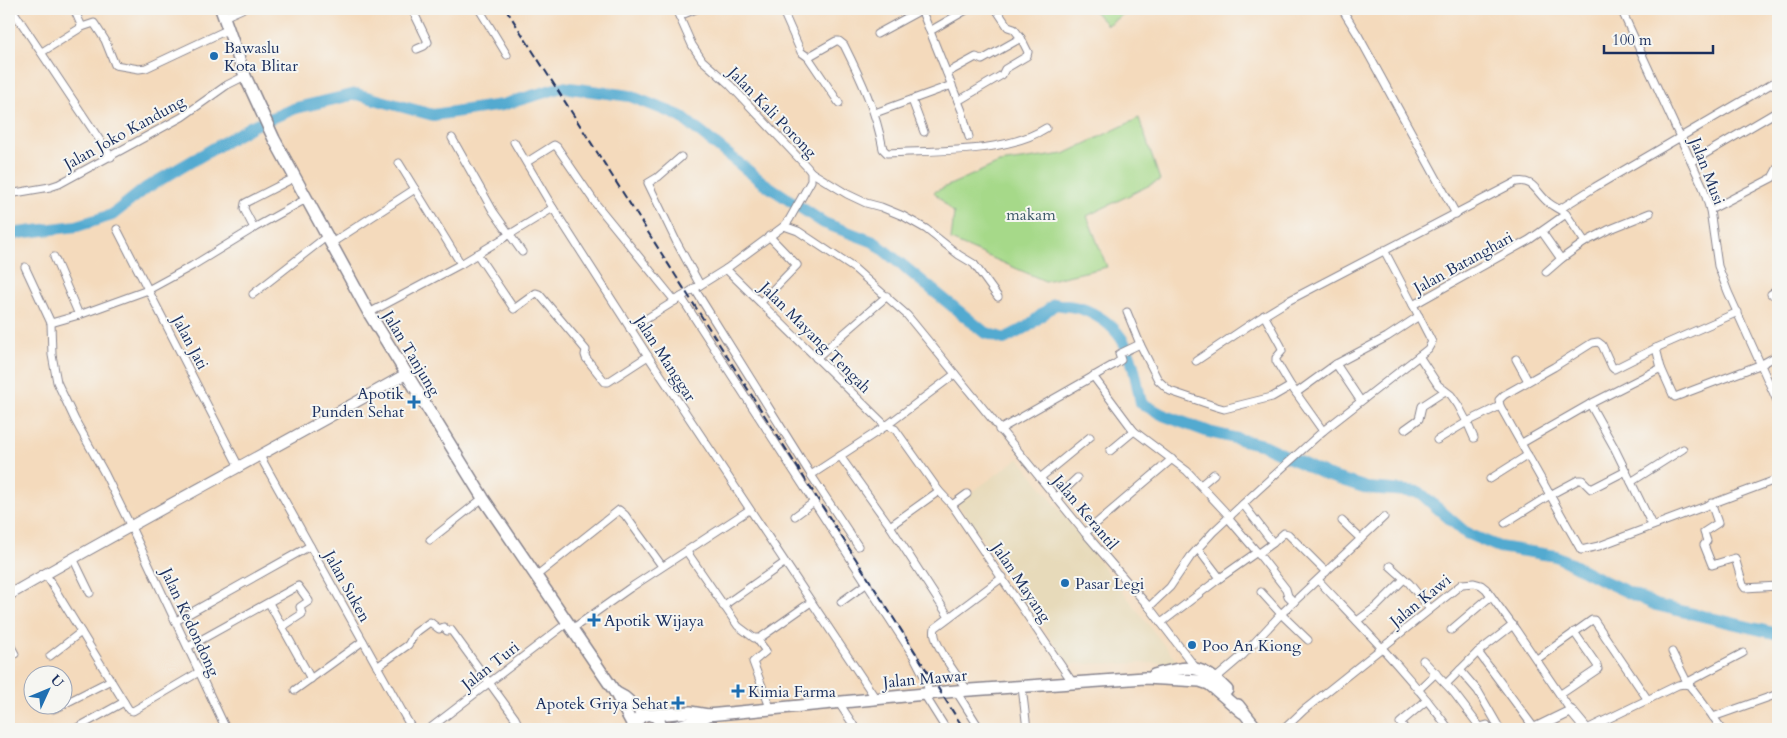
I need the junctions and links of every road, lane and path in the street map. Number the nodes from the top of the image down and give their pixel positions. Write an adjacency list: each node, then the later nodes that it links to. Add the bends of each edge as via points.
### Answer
1 (12, 9): 21 (street)
2 (74, 9): 15 (street)
3 (242, 9): 14 (street)
4 (412, 9): 20 (street, via 428,42)
5 (479, 9): 22 (street)
6 (696, 9): 13 (street)
7 (782, 9): 23 (street, via 801,52)
8 (921, 9): 17 (street); 18 (street)
9 (968, 9): 17 (street)
10 (996, 9): 19 (street)
11 (1342, 9): 54 (street)
12 (1621, 9): 36 (street, Jalan Musi)
13 (678, 12): 45 (street, Jalan Kali Porong, via 702,60 730,85)
14 (223, 13): 16 (main road, Jalan Tanjung)
15 (82, 27): 16 (street, via 94,23 115,65 139,69 159,63); 21 (street)
16 (229, 29): 25 (main road, Jalan Tanjung)
17 (930, 31): 24 (street)
18 (877, 34)
19 (1021, 38): 24 (street, via 982,60 976,57); 29 (street, via 1027,56)
20 (417, 49)
21 (42, 52): 39 (street)
22 (507, 55)
23 (808, 57): 30 (street); 32 (street, via 836,41 841,42)
24 (947, 73): 27 (street)
25 (245, 76): 39 (street, Jalan Joko Kandung); 46 (main road, Jalan Tanjung)
26 (1778, 80): 36 (street)
27 (952, 85): 28 (street); 29 (street)
28 (912, 100): 32 (street); 34 (street)
29 (958, 101): 35 (street)
30 (839, 103)
31 (1778, 111): 41 (street)
32 (875, 113): 33 (street, via 887,153 974,148 1024,139)
33 (1046, 128)
34 (924, 132)
35 (969, 137)
36 (1680, 137): 41 (street, Jalan Musi); 51 (street)
37 (452, 138): 60 (street)
38 (514, 142): 42 (street, Jalan Manggar)
39 (111, 157): 48 (street, Jalan Joko Kandung, via 50,187)
40 (681, 157): 73 (street, via 648,183)
41 (1692, 161): 52 (street, Jalan Musi)
42 (527, 162): 50 (street, Jalan Manggar); 80 (street, via 554,145 557,147 596,204)
43 (399, 164): 47 (street)
44 (1778, 167): 52 (street, via 1772,178)
45 (811, 172): 56 (street, Jalan Kali Porong, via 811,181); 79 (street, via 847,194 903,216 931,232 974,264)
46 (294, 178): 49 (main road, Jalan Tanjung); 57 (street, via 244,204)
47 (415, 189): 62 (street); 69 (street)
48 (9, 194)
49 (306, 199): 57 (street); 62 (main road, Jalan Tanjung)
50 (553, 208): 60 (street); 90 (street, Jalan Manggar)
51 (1560, 209): 54 (street, via 1548,203 1529,182 1524,181 1516,182); 55 (street)
52 (1710, 210): 84 (street, Jalan Musi, via 1718,266)
53 (1650, 213): 63 (street)
54 (1456, 214): 64 (street)
55 (1566, 214): 59 (street, Jalan Batanghari); 63 (street)
56 (787, 223): 61 (street, Jalan Kali Porong); 78 (street, Jalan Kerantil, via 841,258)
57 (254, 228): 74 (street)
58 (117, 229): 74 (street, Jalan Jati)
59 (1542, 232): 68 (street); 82 (street, Jalan Batanghari)
60 (508, 234): 65 (street); 66 (street)
61 (770, 236): 71 (street, Jalan Kali Porong); 81 (street, via 797,265)
62 (328, 240): 76 (street); 85 (main road, Jalan Tanjung)
63 (1585, 242): 68 (street)
64 (1384, 250): 82 (street); 86 (street)
65 (522, 252)
66 (477, 254): 69 (street); 93 (street, via 514,309 538,294 586,350 586,358 605,382)
67 (54, 257): 87 (street)
68 (1560, 259): 72 (street)
69 (461, 264): 85 (street)
70 (24, 267): 89 (street)
71 (726, 269): 73 (street, Jalan Kali Porong); 81 (street, Jalan Mayang Tengah)
72 (1546, 272)
73 (697, 287): 80 (street, Jalan Kali Porong); 132 (street)
74 (148, 290): 87 (street); 129 (street, Jalan Jati)
75 (1778, 290): 77 (street)
76 (253, 294)
77 (1771, 294)
78 (887, 296): 96 (street); 103 (street, Jalan Kerantil, via 907,315)
79 (998, 297)
80 (678, 299): 90 (street, Jalan Kali Porong); 144 (street)
81 (761, 302): 96 (street, Jalan Mayang Tengah)
82 (1413, 305): 88 (street, Jalan Batanghari)
83 (1127, 312): 91 (street)
84 (1738, 312): 92 (street); 100 (street, Jalan Musi)
85 (369, 313): 102 (main road, Jalan Tanjung)
86 (1264, 315): 98 (street); 106 (street, via 1281,346 1282,351 1276,360)
87 (79, 316): 89 (street)
88 (1419, 316): 94 (street, Jalan Batanghari, via 1432,342); 99 (street)
89 (51, 323): 156 (street, Jalan Kedondong, via 52,361 57,382)
90 (630, 329): 93 (street, Jalan Manggar)
91 (1138, 344): 104 (street, via 1119,354 1120,361); 106 (street, via 1158,380 1170,391 1216,407 1272,397)
92 (1656, 348): 101 (street); 105 (street, via 1614,369 1602,345 1592,343)
93 (648, 356): 148 (street, Jalan Manggar)
94 (1419, 356): 107 (street, via 1438,385); 109 (street, Jalan Batanghari)
95 (1778, 356): 100 (street)
96 (816, 358): 114 (street, Jalan Mayang Tengah)
97 (1516, 359): 105 (street)
98 (1196, 361)
99 (1336, 364): 108 (street); 109 (street)
100 (1762, 364): 101 (street, via 1675,397); 110 (street, Jalan Musi)
101 (1661, 368): 111 (street)
102 (406, 374): 126 (main road); 142 (main road, Jalan Tanjung)
103 (955, 374): 114 (street); 116 (street, Jalan Kerantil)
104 (1094, 376): 116 (street); 117 (street)
105 (1528, 381): 112 (street, via 1500,398)
106 (1291, 386): 108 (street)
107 (1446, 391): 113 (street); 115 (street, via 1422,406 1419,419)
108 (1296, 393): 118 (street)
109 (1360, 400): 118 (street, Jalan Batanghari)
110 (1778, 403)
111 (1590, 404): 122 (street); 130 (street)
112 (1500, 406): 113 (street); 122 (street)
113 (1467, 422): 120 (street); 121 (street)
114 (886, 426): 127 (street); 139 (street, Jalan Mayang Tengah, via 895,429)
115 (1405, 429)
116 (999, 430): 133 (street, Jalan Kerantil)
117 (1134, 431): 124 (street); 128 (street)
118 (1323, 431): 146 (street, Jalan Batanghari)
119 (1090, 437): 133 (street)
120 (1474, 438)
121 (1437, 440)
122 (1522, 443): 125 (street)
123 (1683, 449): 137 (street)
124 (1110, 450)
125 (1528, 455): 136 (street); 141 (street)
126 (260, 456): 129 (main road); 161 (street, Jalan Suken)
127 (840, 456): 132 (street); 155 (street)
128 (1172, 459): 138 (street); 157 (street)
129 (240, 467): 156 (main road)
130 (1626, 471): 137 (street); 141 (street, via 1591,490 1582,480)
131 (1214, 474): 138 (street)
132 (811, 475): 162 (street)
133 (1040, 478): 143 (street, Jalan Kerantil)
134 (1077, 478): 143 (street)
135 (1778, 479): 145 (street)
136 (1490, 480)
137 (1631, 482): 154 (street)
138 (1201, 485): 151 (street)
139 (939, 491): 147 (street, Jalan Mayang); 155 (street)
140 (967, 494): 147 (street)
141 (1550, 494): 153 (street); 154 (street, via 1577,546 1583,550)
142 (483, 498): 159 (street); 172 (main road, Jalan Tanjung)
143 (1056, 498): 157 (street, Jalan Kerantil)
144 (814, 502): 149 (street); 177 (street)
145 (1711, 503): 154 (street); 178 (street, via 1718,524 1705,530 1707,541 1704,545 1712,565 1735,558 1745,588)
146 (1243, 504): 151 (street, Jalan Batanghari); 160 (street)
147 (952, 505): 173 (street, Jalan Mayang)
148 (749, 510): 164 (street, Jalan Turi); 167 (street, Jalan Manggar)
149 (795, 516)
150 (1384, 517): 158 (street)
151 (1229, 518): 163 (street, Jalan Batanghari); 165 (street)
152 (1342, 521): 158 (street)
153 (1505, 523)
154 (1652, 525)
155 (890, 526): 191 (street)
156 (131, 527): 166 (main road); 192 (street, Jalan Kedondong)
157 (1085, 533): 188 (street, Jalan Kerantil)
158 (1360, 539): 170 (street)
159 (430, 540)
160 (1273, 543): 165 (street); 170 (street, via 1284,533 1288,534)
161 (310, 546): 192 (street); 203 (street, Jalan Suken)
162 (858, 546)
163 (1198, 549): 174 (street); 188 (street, Jalan Batanghari, via 1170,587)
164 (687, 552): 168 (street, Jalan Turi); 187 (street)
165 (1258, 553): 174 (street); 185 (street)
166 (73, 558): 171 (main road); 181 (street)
167 (784, 562): 183 (street, Jalan Manggar); 187 (street)
168 (662, 566): 172 (street, via 619,510); 196 (street, Jalan Turi)
169 (1390, 566): 175 (street)
170 (1326, 572): 176 (street)
171 (45, 573): 179 (main road); 199 (street)
172 (536, 576): 196 (main road, Jalan Tanjung)
173 (1002, 577): 191 (street); 223 (street, Jalan Mayang)
174 (1220, 578): 194 (street)
175 (1404, 579): 189 (street); 193 (street)
176 (1318, 580): 185 (street); 193 (street)
177 (866, 584): 184 (street); 232 (street, via 913,656 926,680)
178 (1778, 586)
179 (10, 591)
180 (1261, 592): 190 (street)
181 (90, 593)
182 (1491, 596): 189 (street, Jalan Kawi, via 1481,585 1467,582); 195 (street, Jalan Kawi); 198 (street)
183 (811, 602): 201 (street); 235 (street, Jalan Manggar)
184 (841, 602)
185 (1294, 602): 190 (street)
186 (268, 603): 197 (street); 197 (street, via 298,586 308,599 300,607 302,614); 205 (street)
187 (724, 606): 201 (street, via 738,626)
188 (1149, 607): 194 (street, Jalan Kerantil)
189 (1430, 608): 206 (street, Jalan Kawi)
190 (1281, 614): 202 (street); 221 (street)
191 (949, 617): 230 (street, via 935,628 934,637)
192 (176, 621): 205 (street, Jalan Kedondong)
193 (1357, 621): 206 (street)
194 (1162, 623): 215 (street, Jalan Kerantil)
195 (1513, 625): 207 (street); 212 (street, Jalan Kawi)
196 (570, 626): 225 (street, Jalan Turi); 231 (main road, Jalan Tanjung)
197 (282, 627): 220 (street)
198 (1452, 630)
199 (82, 632): 211 (street); 222 (street)
200 (1574, 632): 212 (street); 233 (street, via 1598,669); 238 (street, via 1594,620)
201 (757, 639): 241 (street, via 766,651 753,662)
202 (1308, 640)
203 (363, 641): 214 (street, Jalan Suken); 220 (street)
204 (9, 644): 210 (street)
205 (188, 647): 217 (street, Jalan Kedondong)
206 (1383, 648): 229 (street); 260 (street, Jalan Kawi)
207 (1478, 652): 216 (street); 265 (street)
208 (1672, 652): 224 (street)
209 (1743, 653): 224 (street)
210 (15, 654)
211 (50, 656)
212 (1537, 659): 233 (street, Jalan Kawi)
213 (1424, 660): 218 (street)
214 (377, 667): 225 (street, via 408,645 415,633 431,621 439,629 451,630); 249 (street, Jalan Suken)
215 (1195, 667): 219 (main road, Jalan Mawar); 221 (main road, Jalan Mawar)
216 (1460, 670): 226 (street); 264 (street, via 1478,691)
217 (199, 672): 239 (street, via 133,711); 248 (street, Jalan Kedondong)
218 (1436, 673): 226 (street); 229 (street)
219 (1145, 678): 223 (main road, Jalan Mawar); 243 (main road, Jalan Mawar, via 1209,684)
220 (311, 679): 228 (street)
221 (1216, 679): 243 (main road, Jalan Mawar)
222 (111, 680): 236 (street); 239 (street)
223 (1073, 683): 227 (main road, Jalan Mawar)
224 (1685, 683): 238 (street); 246 (street)
225 (489, 684): 250 (street, Jalan Turi); 251 (street, via 517,722)
226 (1446, 684): 263 (street, via 1480,726 1487,724)
227 (1022, 687): 230 (main road, Jalan Mawar); 258 (street)
228 (295, 690)
229 (1418, 690): 237 (street)
230 (962, 691): 232 (main road, Jalan Mawar); 257 (street)
231 (615, 692): 244 (main road, Jalan Tanjung); 252 (main road, Jalan Tanjung)
232 (926, 694): 235 (main road, Jalan Mawar); 256 (street)
233 (1561, 694): 242 (street, Jalan Kawi)
234 (1778, 694): 246 (street)
235 (876, 699): 240 (main road, Jalan Mawar)
236 (72, 700)
237 (1427, 700): 261 (street, via 1400,724); 262 (street)
238 (1648, 700): 266 (street)
239 (124, 702): 247 (street)
240 (839, 702): 241 (main road, Jalan Mawar); 255 (street)
241 (771, 710): 245 (main road, Jalan Mawar)
242 (1572, 711): 265 (main road); 266 (main road)
243 (1242, 712): 259 (main road, Jalan Mawar)
244 (649, 715): 245 (main road, Jalan Mawar, via 690,712); 252 (main road, via 638,719); 253 (main road, via 659,720)
245 (708, 715): 254 (main road, Jalan Mawar)
246 (1713, 717): 267 (street)
247 (75, 729)
248 (226, 729)
249 (412, 729)
250 (429, 729)
251 (511, 729)
252 (635, 729)
253 (661, 729)
254 (667, 729)
255 (856, 729)
256 (946, 729)
257 (980, 729)
258 (1027, 729)
259 (1257, 729)
260 (1284, 729)
261 (1405, 729)
262 (1449, 729)
263 (1490, 729)
264 (1500, 729)
265 (1534, 729)
266 (1587, 729)
267 (1722, 729)

